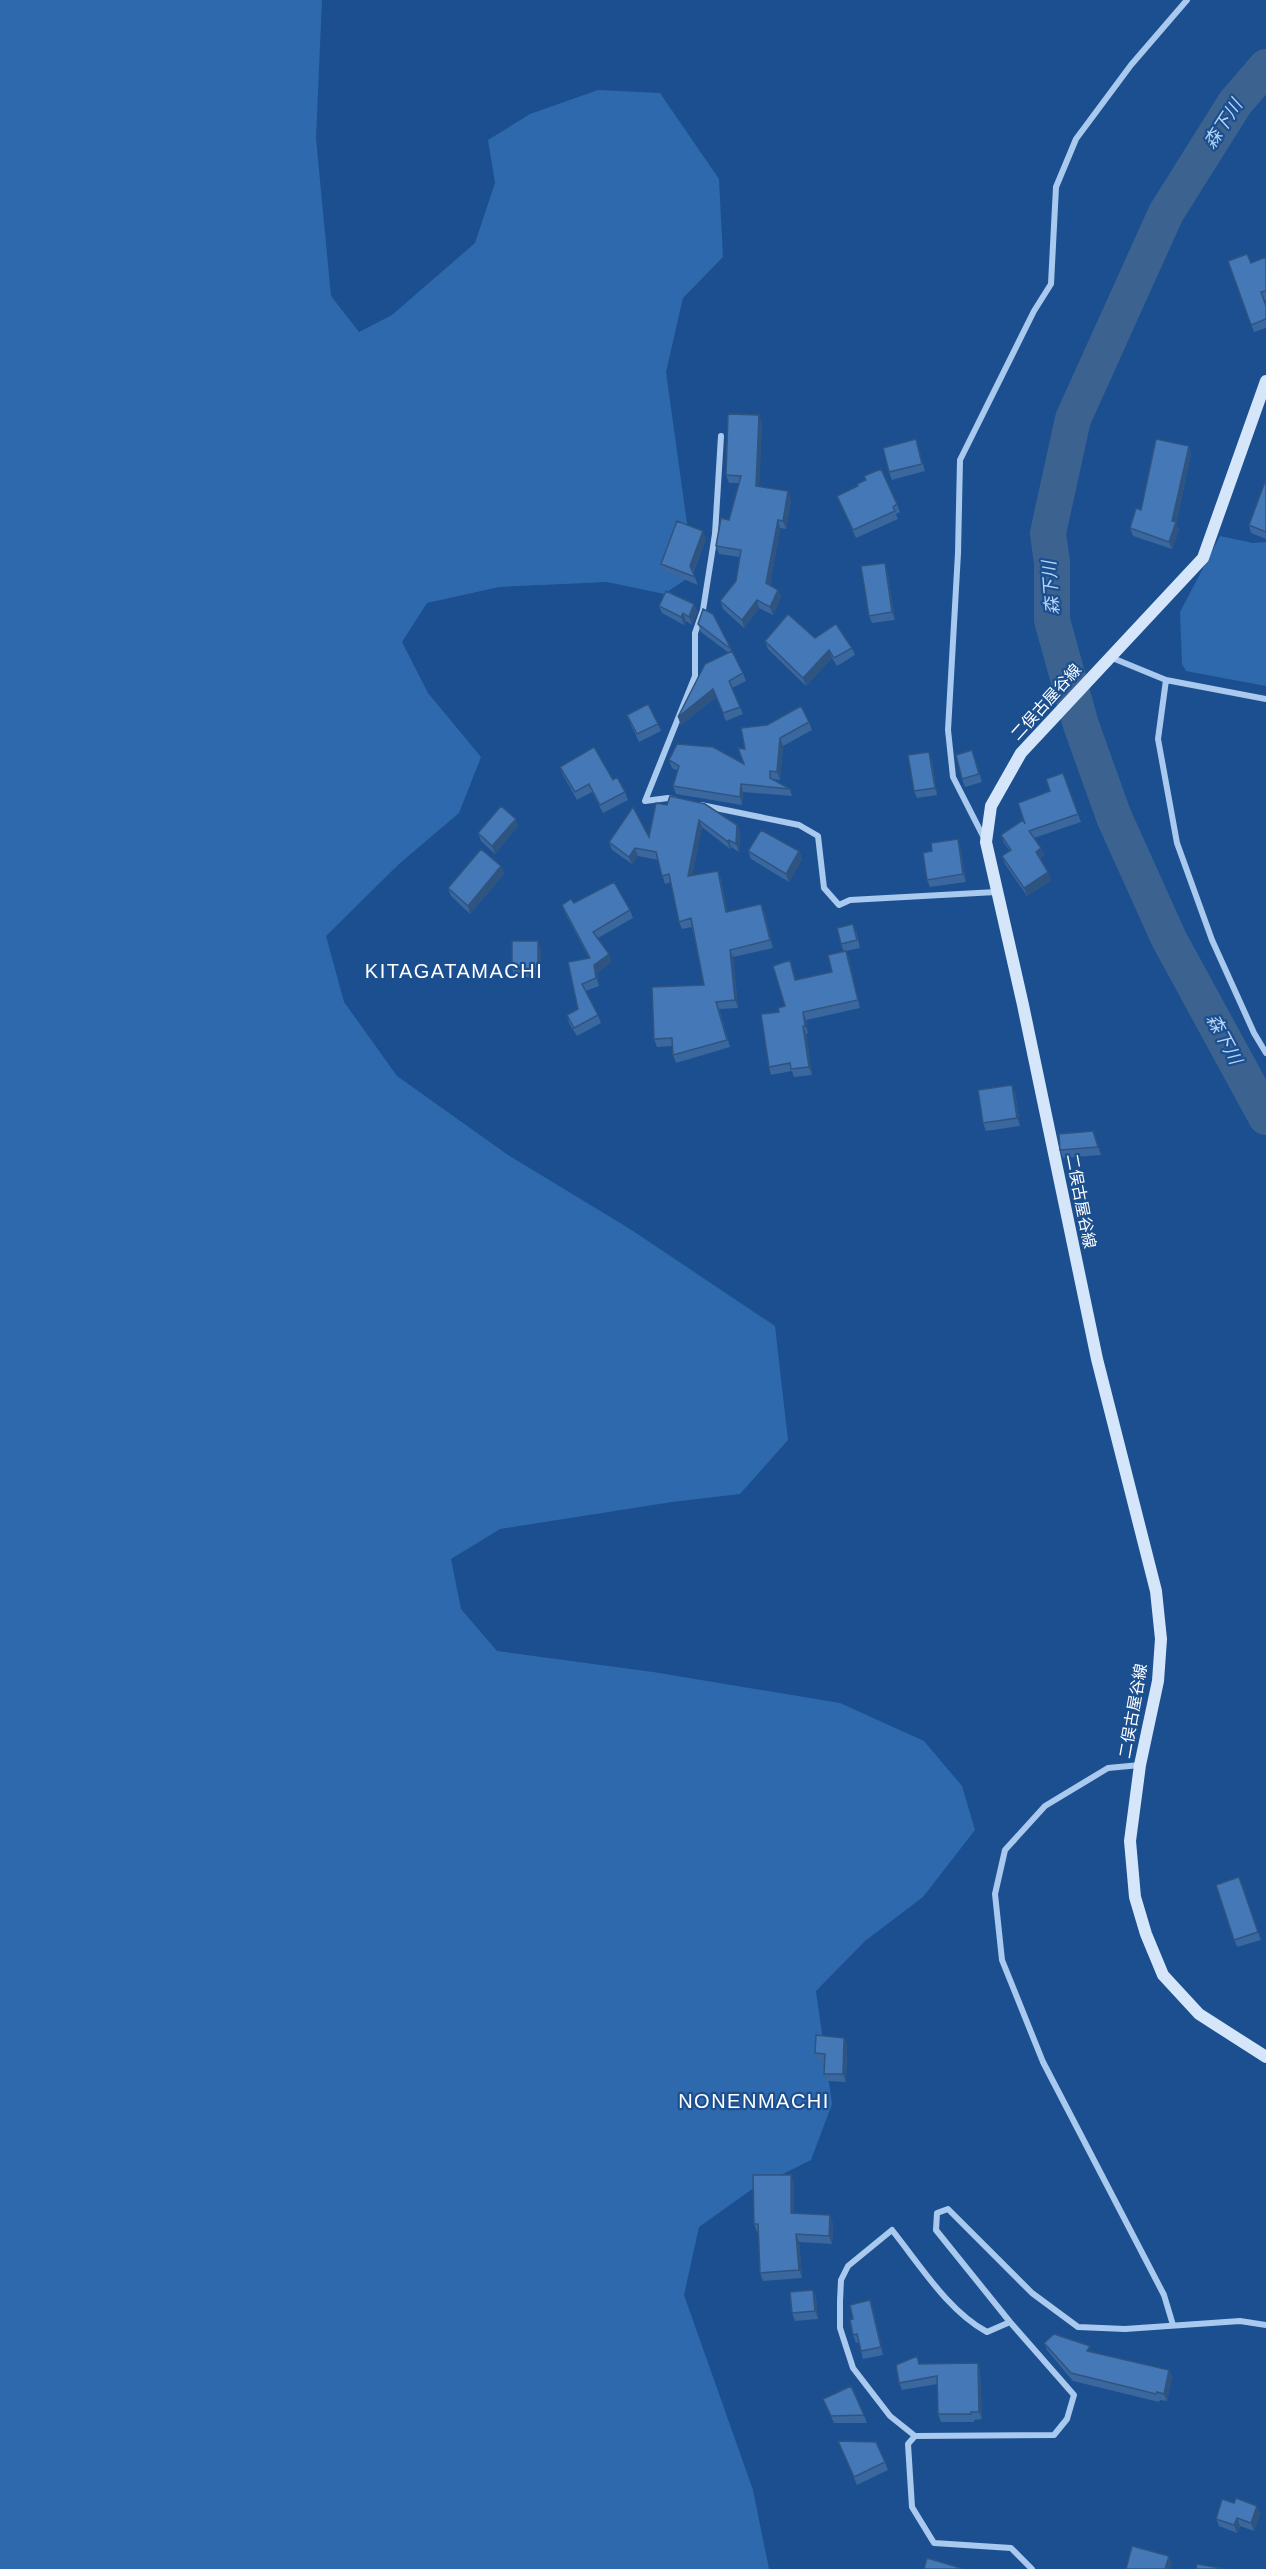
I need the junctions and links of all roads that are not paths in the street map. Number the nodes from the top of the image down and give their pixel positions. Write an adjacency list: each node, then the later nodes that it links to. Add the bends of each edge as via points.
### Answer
1 (1187, 0): 9 (street, via 1131,65 1076,140 1056,187 1051,285 1034,311 960,460 948,730 953,777)
2 (1266, 381): 4 (main road, 二俣古屋谷線, via 1203,558)
3 (721, 435): 7 (street, via 715,534 703,610 695,633 695,676 645,801)
4 (1110, 657): 5 (street); 9 (main road, 二俣古屋谷線, via 1021,753 991,806)
5 (1166, 680): 6 (street); 11 (street, via 1158,739 1177,843 1212,940)
6 (1266, 699)
7 (679, 800)
8 (690, 803): 10 (street, via 799,825 818,836 824,888 839,905 850,900)
9 (986, 842): 10 (main road, 二俣古屋谷線)
10 (996, 892): 12 (main road, 二俣古屋谷線, via 1097,1359 1156,1592 1161,1639 1158,1681)
11 (1266, 1053)
12 (1140, 1765): 13 (main road, 二俣古屋谷線, via 1130,1841 1136,1897 1163,1975 1199,2014); 15 (street, via 1108,1768 1045,1806 1005,1850 995,1894 1002,1960 1011,1985 1043,2062 1164,2295)
13 (1266, 2057)
14 (1010, 2322): 15 (street, via 936,2230 937,2213 948,2210 1032,2294 1078,2327); 17 (street, via 1074,2395 1067,2419 1054,2435); 17 (street, via 987,2332 973,2324 892,2230 848,2266 841,2280 840,2328 853,2368 890,2416)
15 (1173, 2325): 16 (street, via 1240,2321)
16 (1266, 2325)
17 (915, 2436): 18 (street, via 908,2444 912,2507 934,2543 1011,2548)
18 (1032, 2569)

